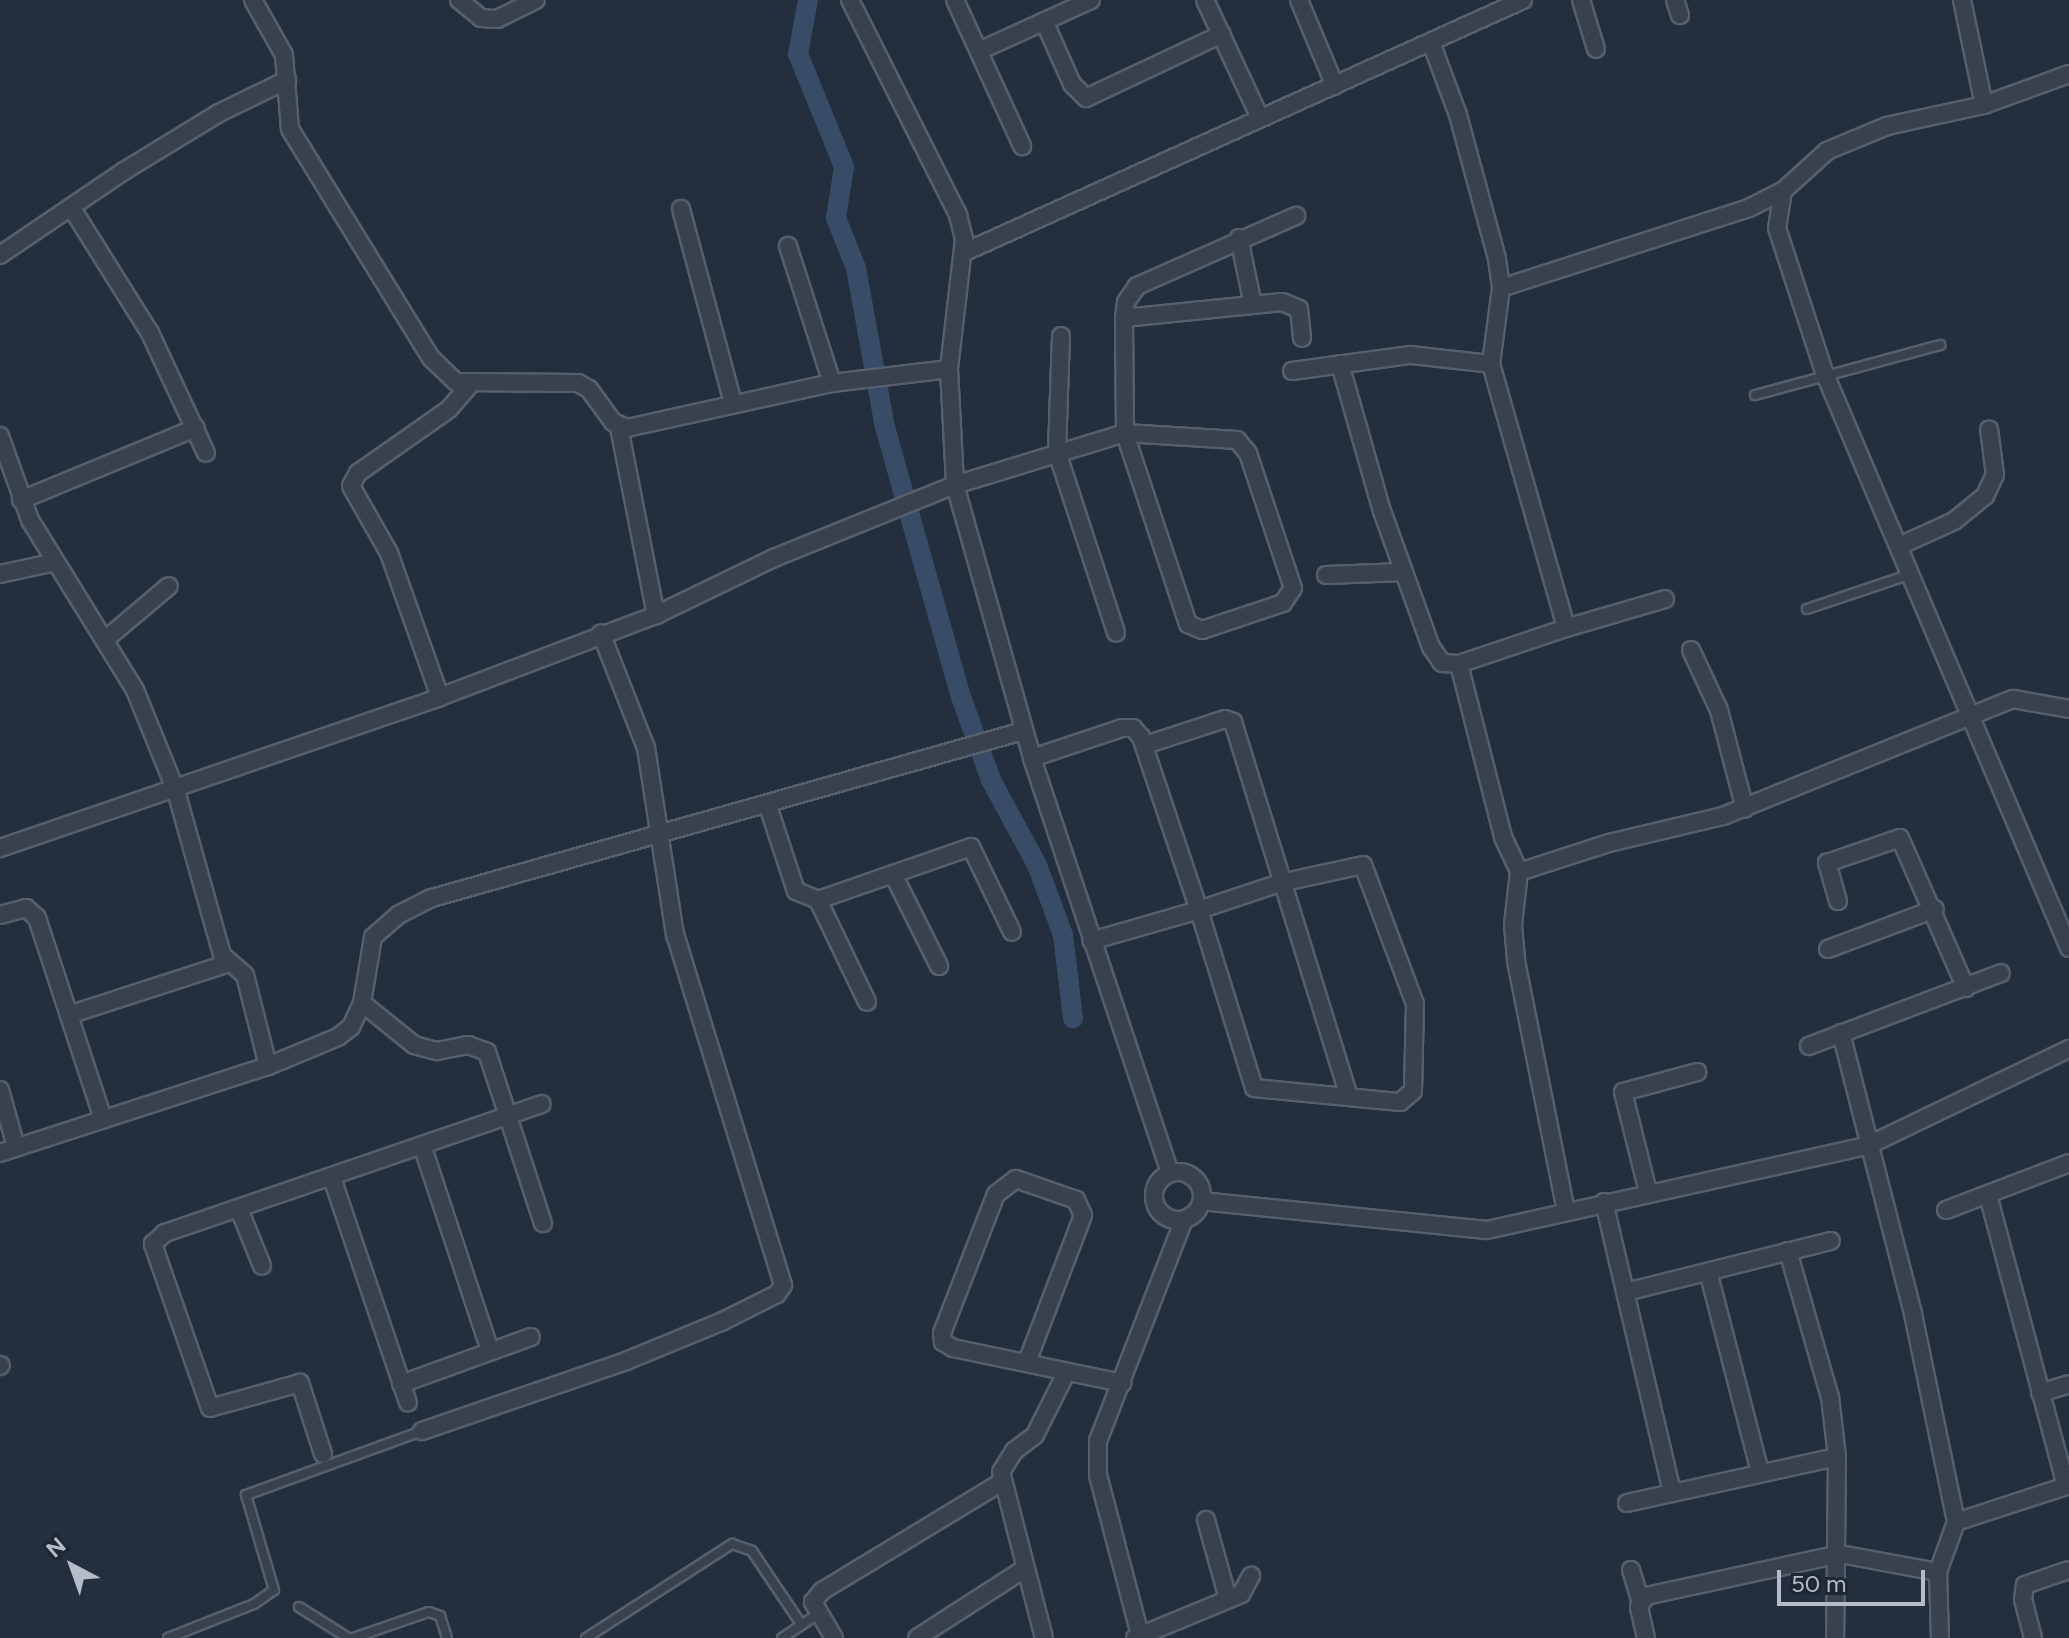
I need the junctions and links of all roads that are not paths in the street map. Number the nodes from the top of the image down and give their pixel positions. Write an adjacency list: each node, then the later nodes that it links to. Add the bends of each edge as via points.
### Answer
1 (253, 0): 18 (street, via 284,55)
2 (459, 0): 3 (street, via 481,18 497,19)
3 (536, 0)
4 (955, 0): 16 (street)
5 (1091, 0): 12 (street)
6 (1205, 0): 13 (street)
7 (1299, 0): 19 (street)
8 (1581, 0): 15 (street)
9 (1962, 0): 20 (street)
10 (855, 2): 29 (street, via 958,215)
11 (1515, 2): 14 (street)
12 (1044, 21): 13 (street, via 1072,84 1086,98); 16 (street)
13 (1222, 34): 21 (street)
14 (1432, 45): 19 (street); 31 (street, via 1458,115)
15 (1596, 49)
16 (979, 51): 22 (street)
17 (2069, 74): 20 (street)
18 (287, 80): 24 (street, via 219,113); 43 (street, via 290,129 318,180 431,358 445,374)
19 (1335, 86): 21 (street)
20 (1984, 105): 23 (street, via 1887,126 1827,151)
21 (1260, 118): 29 (street)
22 (1022, 146)
23 (1783, 191): 31 (street, via 1749,208); 41 (street, via 1777,228)
24 (71, 207): 30 (street); 47 (street, via 150,333)
25 (681, 209): 45 (street)
26 (1296, 216): 27 (street)
27 (1239, 238): 32 (street); 33 (street, via 1137,286 1126,302)
28 (788, 246): 42 (street)
29 (967, 251): 39 (street)
30 (0, 255)
31 (1501, 288): 38 (street)
32 (1253, 305): 33 (street); 35 (street, via 1292,304 1299,309)
33 (1124, 318): 49 (street)
34 (1061, 336): 51 (street)
35 (1302, 338)
36 (1940, 345): 41 (lane)
37 (1340, 364): 38 (street, via 1422,355); 40 (street); 57 (street)
38 (1491, 364): 65 (street)
39 (949, 369): 42 (street); 53 (street)
40 (1292, 371)
41 (1824, 372): 44 (lane); 55 (street)
42 (832, 383): 45 (street)
43 (470, 385): 46 (street, via 578,383); 71 (street, via 449,409 358,473 351,486 389,553)
44 (1755, 395)
45 (733, 403): 46 (street, via 642,427)
46 (619, 427): 64 (street)
47 (196, 428): 52 (street); 54 (street)
48 (1989, 429): 55 (street, via 1995,475 1985,496 1954,521)
49 (1125, 433): 49 (street, via 1237,440 1248,453 1293,588 1290,597 1192,630); 51 (street)
50 (0, 436): 54 (street)
51 (1057, 452): 53 (street); 67 (street)
52 (206, 453)
53 (955, 485): 64 (street, via 774,558); 74 (street)
54 (21, 500): 56 (street)
55 (1899, 546): 59 (street)
56 (56, 562): 58 (street); 68 (street)
57 (1404, 572): 60 (street); 70 (street, via 1436,656 1442,663)
58 (0, 574)
59 (1911, 574): 63 (lane); 73 (street)
60 (1326, 575)
61 (169, 586): 68 (street)
62 (1665, 599): 65 (street)
63 (1807, 609)
64 (656, 615): 66 (street)
65 (1566, 628): 70 (street)
66 (601, 633): 71 (street); 80 (street, via 639,726)
67 (1116, 633)
68 (106, 639): 77 (street, via 135,690)
69 (1691, 650): 79 (street, via 1719,710)
70 (1459, 664): 82 (street, via 1503,837)
71 (440, 697): 77 (street)
72 (2069, 709): 73 (street, via 2013,699)
73 (1972, 717): 79 (street); 92 (street)
74 (1023, 731): 76 (street); 78 (street)
75 (1145, 745): 76 (street, via 1133,728 1122,728); 84 (street, via 1225,719 1233,722); 88 (street)
76 (1032, 758): 91 (street)
77 (176, 791): 81 (street); 94 (street, via 222,955)
78 (768, 806): 80 (street); 85 (street, via 796,891)
79 (1745, 809): 82 (street)
80 (662, 835): 99 (street, via 460,889 398,915 373,937); 140 (street, via 675,935 763,1209 782,1290 626,1361)
81 (0, 848)
82 (1519, 872): 123 (street, via 1513,925 1516,961)
83 (893, 874): 85 (street); 90 (street, via 971,847); 95 (street)
84 (1280, 883): 88 (street); 107 (street); 107 (street, via 1363,865 1415,1004 1410,1097 1400,1102)
85 (818, 900): 98 (street)
86 (1838, 901): 87 (street, via 1827,863 1900,838)
87 (1935, 909): 93 (street); 97 (street)
88 (1199, 910): 91 (street); 107 (street, via 1254,1088)
89 (0, 915): 100 (street, via 26,908 37,918)
90 (1012, 932)
91 (1091, 941): 115 (street)
92 (2069, 948)
93 (1828, 949)
94 (229, 963): 100 (street); 104 (street, via 245,975)
95 (939, 966)
96 (2001, 973): 97 (street)
97 (1966, 988): 101 (street)
98 (867, 1002)
99 (362, 1003): 104 (street, via 351,1027 338,1037); 109 (street, via 414,1045 437,1051 468,1045 487,1052)
100 (69, 1015): 110 (street)
101 (1841, 1033): 102 (street); 111 (street)
102 (1809, 1046)
103 (2069, 1049): 111 (street)
104 (268, 1066): 110 (street)
105 (1697, 1072): 117 (street, via 1623,1092)
106 (0, 1090): 113 (street)
107 (1348, 1094)
108 (541, 1104): 109 (street)
109 (509, 1117): 112 (street); 125 (street)
110 (103, 1119): 113 (street)
111 (1867, 1146): 117 (street); 149 (street, via 1913,1314)
112 (423, 1148): 116 (street); 132 (street)
113 (8, 1150)
114 (2069, 1163): 118 (street)
115 (1170, 1172): 119 (street, via 1194,1178); 124 (street, via 1157,1182 1153,1198 1161,1213)
116 (332, 1178): 121 (street); 136 (street)
117 (1648, 1192): 120 (street)
118 (1988, 1195): 122 (street); 138 (street)
119 (1201, 1201): 123 (street, via 1454,1230 1487,1230); 124 (street)
120 (1604, 1202): 123 (street); 130 (street)
121 (239, 1209): 128 (street); 141 (street, via 165,1233 153,1244 154,1254 210,1408 300,1383)
122 (1946, 1210)
123 (1566, 1211)
124 (1184, 1219): 135 (street)
125 (543, 1223)
126 (1831, 1241): 127 (street)
127 (1788, 1251): 129 (street); 142 (street, via 1830,1397)
128 (262, 1266)
129 (1709, 1275): 130 (street); 143 (street)
130 (1626, 1292): 146 (street)
131 (531, 1337): 132 (street)
132 (490, 1350): 136 (street)
133 (1027, 1362): 133 (street, via 953,1348 941,1339 996,1194 1016,1179 1076,1200 1083,1215); 134 (street)
134 (1066, 1373): 135 (street); 144 (street, via 1035,1435 1009,1458)
135 (1122, 1383): 161 (street, via 1098,1441 1098,1466)
136 (401, 1384): 139 (street)
137 (2069, 1384): 138 (street)
138 (2040, 1393): 145 (street)
139 (408, 1403)
140 (422, 1431): 162 (lane, via 246,1495 274,1590 254,1604)
141 (323, 1454)
142 (1837, 1457): 143 (street); 150 (street)
143 (1760, 1472): 146 (street)
144 (1002, 1482): 151 (street); 159 (street, via 838,1579 813,1602)
145 (2067, 1486): 149 (street)
146 (1672, 1493): 147 (street)
147 (1627, 1503)
148 (1206, 1520): 156 (street)
149 (1956, 1522): 154 (street)
150 (1840, 1554): 154 (street); 157 (street); 171 (street)
151 (1024, 1569): 168 (street); 169 (street)
152 (1631, 1570): 157 (street)
153 (2069, 1570): 173 (street, via 2025,1585 2023,1599)
154 (1938, 1572): 172 (street)
155 (1251, 1576): 156 (street, via 1241,1594)
156 (1228, 1599): 161 (street)
157 (1640, 1600): 170 (street)
158 (299, 1607): 163 (lane)
159 (818, 1614): 160 (lane); 167 (street)
160 (801, 1624): 165 (lane, via 752,1551 732,1544); 166 (lane)
161 (1137, 1636)
162 (168, 1638)
163 (350, 1638): 164 (lane, via 429,1612 440,1616)
164 (447, 1638)
165 (586, 1638)
166 (782, 1638)
167 (834, 1638)
168 (917, 1638)
169 (1044, 1638)
170 (1646, 1638)
171 (1835, 1638)
172 (1940, 1638)
173 (2033, 1638)

